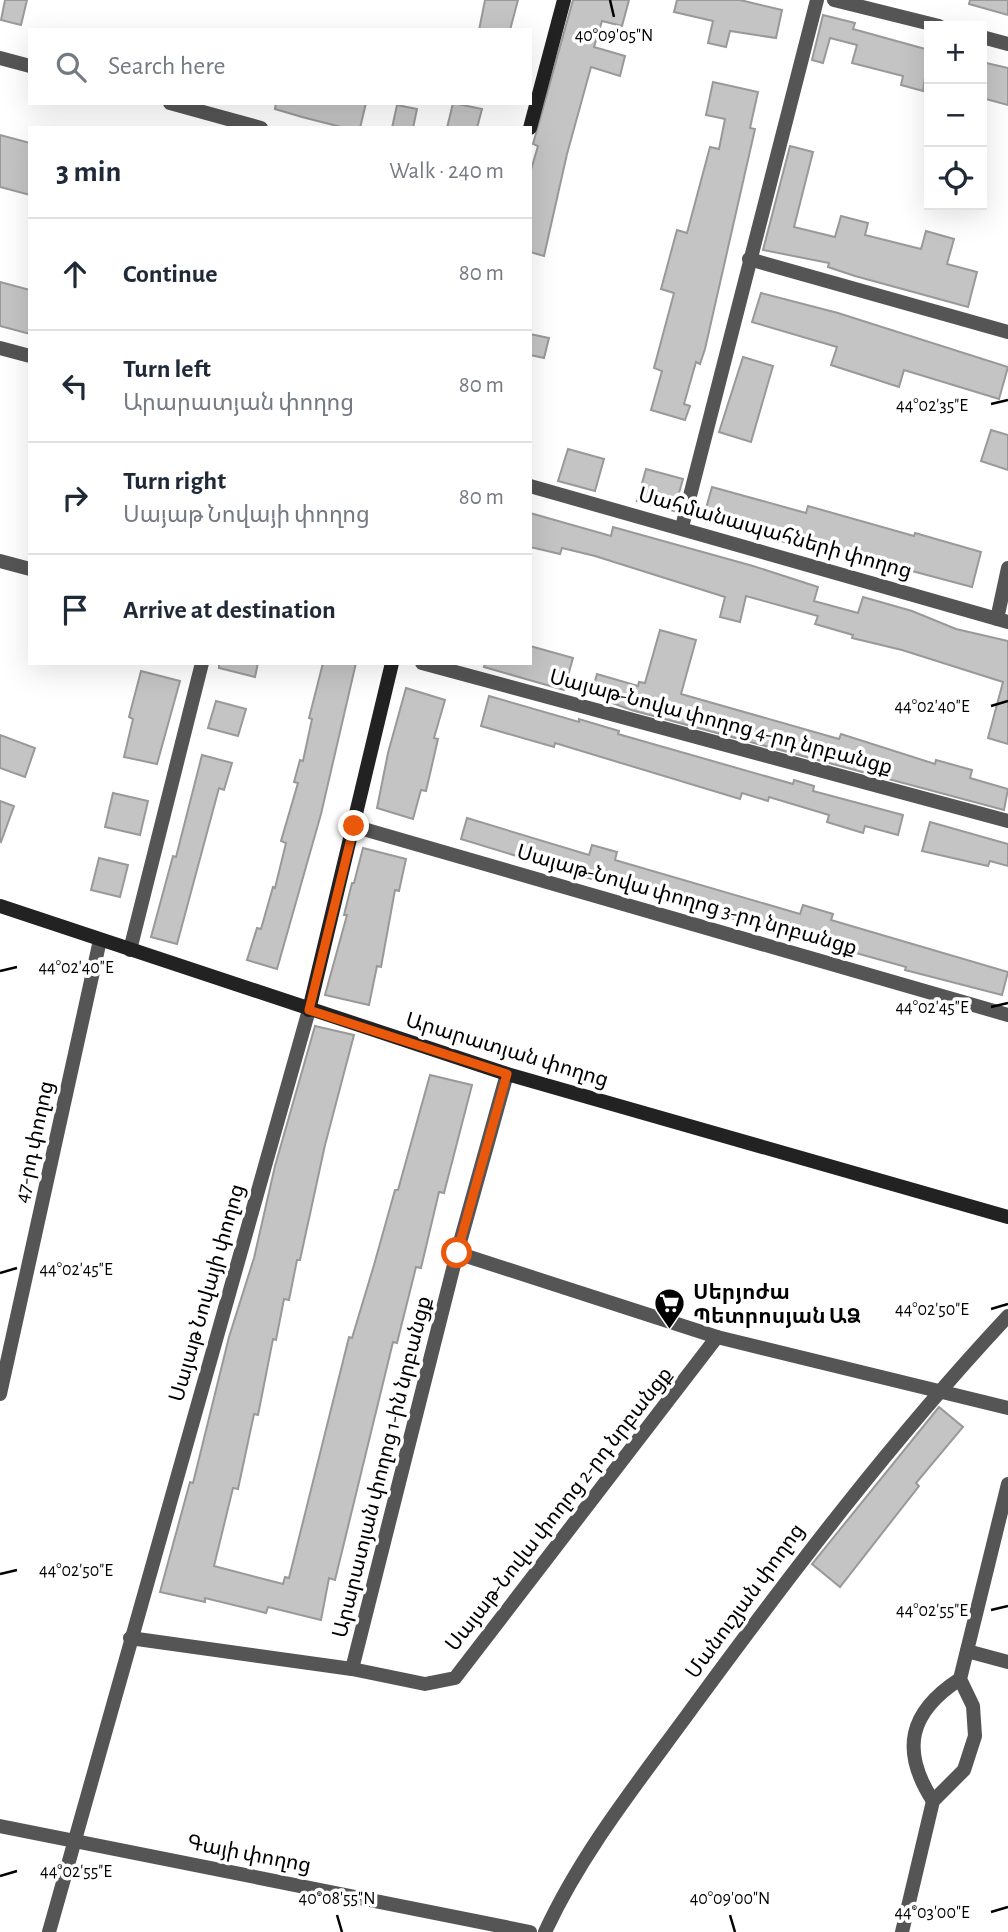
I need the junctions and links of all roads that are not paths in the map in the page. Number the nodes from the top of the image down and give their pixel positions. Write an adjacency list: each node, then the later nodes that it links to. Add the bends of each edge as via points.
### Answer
1 (564, 0): 11 (main road)
2 (817, 0): 12 (street)
3 (834, 0): 4 (street)
4 (924, 22)
5 (987, 38): 6 (street)
6 (1008, 44)
7 (0, 58): 8 (street)
8 (28, 65)
9 (177, 105): 10 (street)
10 (254, 126)
11 (531, 126)
12 (749, 258): 13 (street); 17 (street)
13 (1008, 332)
14 (0, 348): 15 (street)
15 (28, 355)
16 (532, 487): 17 (street, Սահմանապահների փողոց)
17 (682, 527): 21 (street, Սահմանապահների փողոց)
18 (0, 561): 19 (street)
19 (28, 568)
20 (1008, 568): 21 (street)
21 (1002, 620)
22 (201, 665): 29 (street)
23 (392, 665): 26 (main road, Սայաթ Նովայի փողոց)
24 (429, 665): 25 (street, Սայաթ-Նովա փողոց 4-րդ նրբանցք)
25 (1008, 821)
26 (354, 826): 30 (main road, Սայաթ Նովայի փողոց); 31 (street, Սայաթ-Նովա փողոց 3-րդ նրբանցք)
27 (0, 906): 28 (main road, Արարատյան փողոց)
28 (100, 940): 29 (main road, Արարատյան փողոց); 38 (street, 47-րդ փողոց)
29 (130, 950): 30 (main road, Արարատյան փողոց)
30 (309, 1010): 32 (main road, Արարատյան փողոց); 41 (street, Սայաթ Նովայի փողոց)
31 (1008, 1015)
32 (507, 1074): 33 (main road, Արարատյան փողոց); 34 (street, Արարատյան փողոց 1-ին նրբանցք)
33 (1008, 1217)
34 (457, 1253): 36 (street); 44 (street, Արարատյան փողոց 1-ին նրբանցք)
35 (1008, 1316): 37 (street, Մանուշյան փողոց)
36 (717, 1337): 37 (street); 44 (street, Սայաթ-Նովա փողոց 2-րդ նրբանցք, via 455,1678 425,1684)
37 (936, 1393): 39 (street); 51 (street, Մանուշյան փողոց, via 807,1552 582,1860)
38 (0, 1394)
39 (1008, 1408)
40 (1008, 1484): 42 (street)
41 (130, 1638): 44 (street, Սայաթ-Նովա փողոց 2-րդ նրբանցք); 48 (street, Սայաթ Նովայի փողոց)
42 (967, 1651): 43 (street); 45 (street)
43 (1008, 1662)
44 (352, 1669)
45 (961, 1679): 46 (street, via 973,1706 975,1737 964,1770); 46 (street, via 938,1693 922,1715 913,1745 916,1775)
46 (933, 1801): 52 (street)
47 (0, 1826): 48 (street, Գայի փողոց)
48 (76, 1841): 49 (street, Սայաթ Նովայի փողոց); 50 (street, Գայի փողոց)
49 (49, 1932)
50 (530, 1932)
51 (545, 1932)
52 (902, 1932)

